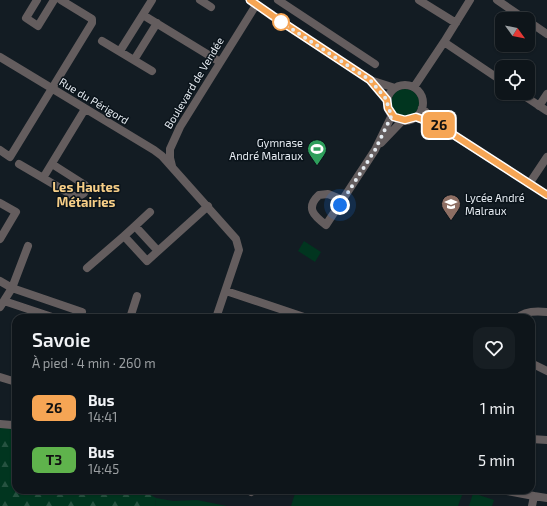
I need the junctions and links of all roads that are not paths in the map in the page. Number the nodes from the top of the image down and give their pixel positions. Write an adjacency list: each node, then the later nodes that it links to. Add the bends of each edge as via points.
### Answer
1 (37, 0): 2 (street, via 26,18 38,26)
2 (54, 0)
3 (61, 0): 30 (street, via 92,19 92,23)
4 (152, 0): 13 (street)
5 (200, 0): 11 (street)
6 (278, 0): 24 (street)
7 (419, 0): 14 (street)
8 (470, 0): 14 (street)
9 (497, 0): 12 (street)
10 (253, 3): 23 (street, Boulevard de Vendée); 27 (street)
11 (211, 7)
12 (515, 12)
13 (143, 15): 15 (street); 20 (street)
14 (456, 23): 19 (street)
15 (157, 24): 22 (street); 23 (street)
16 (535, 26): 17 (street)
17 (547, 34)
18 (102, 41): 20 (street)
19 (444, 42): 26 (street); 28 (street)
20 (120, 51): 22 (street)
21 (0, 57): 30 (street, Rue du Périgord)
22 (134, 60): 25 (street)
23 (220, 62): 47 (street, Boulevard de Vendée, via 174,139 170,149)
24 (375, 64)
25 (152, 71)
26 (495, 76)
27 (370, 80): 29 (street); 32 (street)
28 (414, 87): 29 (street, via 405,85); 36 (street, via 421,96)
29 (395, 88): 32 (street)
30 (53, 89): 35 (street, Rue du Périgord); 42 (street, via 10,157)
31 (547, 94): 34 (street)
32 (387, 100): 38 (street)
33 (530, 100): 34 (street)
34 (539, 106): 37 (street)
35 (85, 108): 46 (street); 47 (street, Rue du Périgord, via 154,150)
36 (422, 108): 39 (street); 41 (street)
37 (547, 111)
38 (392, 115): 40 (street); 43 (street)
39 (416, 117): 40 (street); 41 (street)
40 (403, 120): 43 (street)
41 (440, 126): 49 (street)
42 (0, 150)
43 (375, 150): 51 (street)
44 (547, 158): 49 (street)
45 (19, 164): 48 (street)
46 (52, 164): 48 (street); 48 (street, via 85,185 84,193 76,198)
47 (173, 168): 53 (street)
48 (43, 178)
49 (530, 184): 50 (street)
50 (547, 195)
51 (343, 200)
52 (0, 203): 57 (street, via 16,212)
53 (208, 206): 59 (street); 63 (street, via 236,239 239,250)
54 (150, 212): 55 (street)
55 (135, 226): 56 (street); 59 (street)
56 (124, 236): 59 (street, via 147,261); 60 (street)
57 (0, 239)
58 (28, 246): 62 (street)
59 (158, 251)
60 (87, 268)
61 (0, 281): 62 (street)
62 (12, 288): 65 (street); 66 (street)
63 (226, 291): 72 (street); 73 (street)
64 (137, 296): 71 (street)
65 (56, 303): 67 (street); 70 (street)
66 (2, 304): 69 (street)
67 (82, 312)
68 (547, 312): 74 (street)
69 (40, 314)
70 (52, 314)
71 (131, 314)
72 (217, 314)
73 (288, 314)
74 (524, 314)
75 (535, 364): 76 (street)
76 (547, 371)
77 (0, 377): 78 (street)
78 (12, 381)
79 (0, 424): 80 (street)
80 (12, 425)
81 (535, 439): 82 (street)
82 (547, 440)
83 (524, 494): 84 (street)
84 (534, 496): 85 (street); 86 (street)
85 (547, 498)
86 (532, 506)

